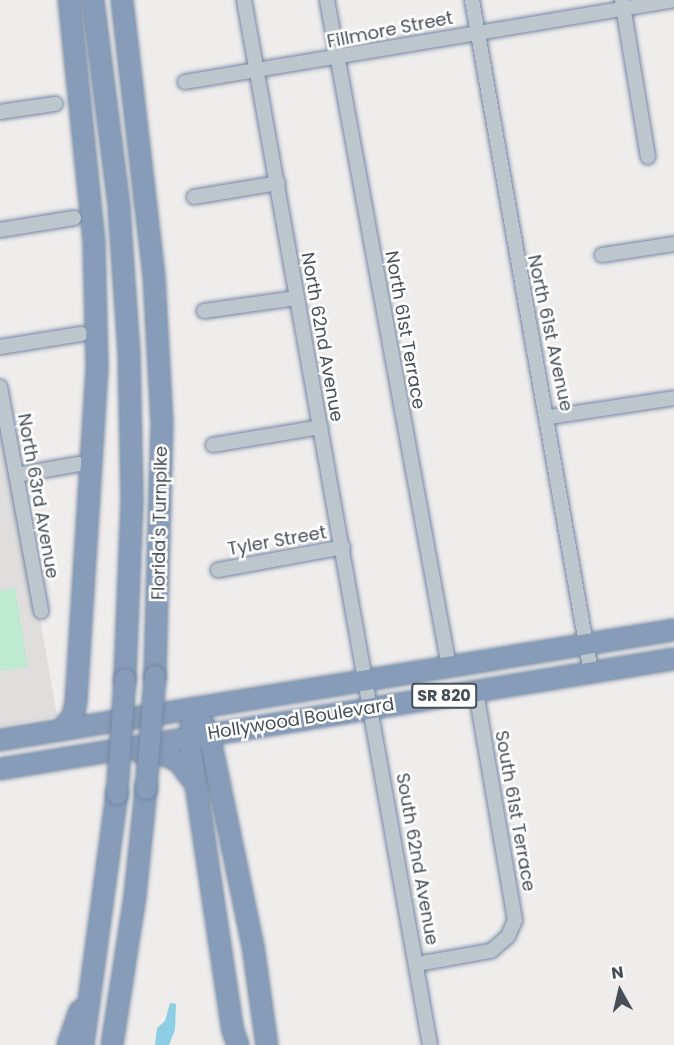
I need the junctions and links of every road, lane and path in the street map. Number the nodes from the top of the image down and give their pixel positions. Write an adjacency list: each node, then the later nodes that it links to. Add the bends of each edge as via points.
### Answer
1 (69, 0): 45 (highway, via 94,240 97,355 76,702 73,716)
2 (93, 0): 53 (highway, Florida's Turnpike, bridge, via 119,207 129,354 132,501 117,794)
3 (122, 0): 57 (highway, Florida's Turnpike, bridge, via 153,264 162,422 155,676 146,789 135,896)
4 (244, 0): 11 (street, North 62nd Avenue)
5 (327, 0): 10 (street, North 61st Terrace)
6 (472, 0): 9 (street, North 61st Avenue)
7 (673, 0): 8 (street, Fillmore Street)
8 (623, 4): 9 (street, Fillmore Street); 15 (street)
9 (477, 32): 10 (street, Fillmore Street); 28 (street, North 61st Avenue, via 515,257)
10 (337, 59): 11 (street, Fillmore Street); 39 (street, North 61st Terrace)
11 (257, 72): 12 (street, Fillmore Street); 16 (street, North 62nd Avenue)
12 (185, 82)
13 (55, 104): 14 (street)
14 (0, 112)
15 (648, 157)
16 (278, 183): 17 (street); 22 (street, North 62nd Avenue)
17 (194, 197)
18 (74, 218): 19 (street)
19 (0, 230)
20 (674, 244): 21 (street)
21 (602, 255)
22 (296, 298): 23 (street); 29 (street, North 62nd Avenue)
23 (204, 311)
24 (81, 334): 25 (street)
25 (0, 347)
26 (0, 387): 32 (street, North 63rd Avenue)
27 (674, 398): 28 (street)
28 (549, 417): 37 (street, North 61st Avenue)
29 (320, 428): 30 (street); 33 (street, North 62nd Avenue)
30 (213, 445)
31 (79, 464): 32 (street)
32 (16, 475): 35 (street, North 63rd Avenue)
33 (343, 547): 34 (street, Tyler Street); 41 (street, North 62nd Avenue)
34 (218, 570)
35 (41, 610)
36 (674, 630): 37 (highway, Hollywood Boulevard / SR 820)
37 (587, 645): 39 (highway, Hollywood Boulevard / SR 820); 40 (street, North 61st Avenue)
38 (674, 659): 40 (highway, Hollywood Boulevard / SR 820)
39 (449, 667): 41 (highway, Hollywood Boulevard / SR 820)
40 (591, 672): 42 (highway, Hollywood Boulevard / SR 820)
41 (367, 680): 43 (highway, Hollywood Boulevard / SR 820); 44 (street, South 62nd Avenue)
42 (476, 691): 44 (highway, Hollywood Boulevard / SR 820); 52 (street, South 61st Terrace, via 515,920 508,936 490,951)
43 (194, 708): 45 (highway, Hollywood Boulevard / SR 820); 46 (highway); 47 (highway)
44 (372, 708): 46 (highway, Hollywood Boulevard / SR 820); 52 (street, South 62nd Avenue)
45 (61, 730): 48 (highway, Hollywood Boulevard / SR 820)
46 (209, 734): 47 (highway, Hollywood Boulevard / SR 820); 58 (highway, via 254,946)
47 (189, 738): 49 (highway, Hollywood Boulevard / SR 820); 51 (highway)
48 (0, 740)
49 (108, 751): 50 (highway, Hollywood Boulevard / SR 820); 51 (highway, via 166,755 179,762)
50 (0, 769)
51 (198, 787): 54 (highway)
52 (417, 964): 59 (street, South 62nd Avenue)
53 (95, 969): 55 (highway); 56 (highway, Florida's Turnpike)
54 (234, 1040)
55 (68, 1045)
56 (84, 1045)
57 (112, 1045)
58 (267, 1045)
59 (430, 1045)

